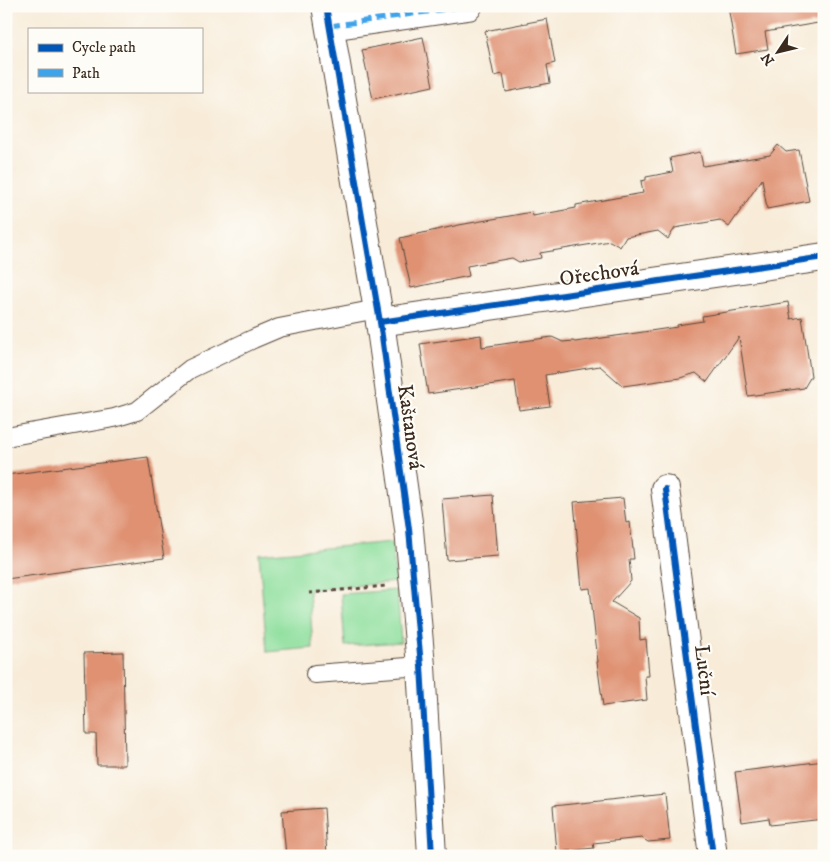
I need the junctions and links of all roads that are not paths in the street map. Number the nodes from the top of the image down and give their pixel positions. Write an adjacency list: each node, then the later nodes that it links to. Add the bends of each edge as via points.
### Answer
1 (468, 6): 2 (street)
2 (328, 16): 4 (street, Kaštanová)
3 (824, 257): 4 (street, Ořechová)
4 (378, 315): 5 (lane, via 279,328 190,369 137,411); 7 (street, Kaštanová, via 409,529)
5 (6, 437)
6 (665, 489): 10 (street, Luční)
7 (421, 666): 8 (lane); 9 (street, Kaštanová)
8 (315, 674)
9 (432, 856)
10 (713, 856)

